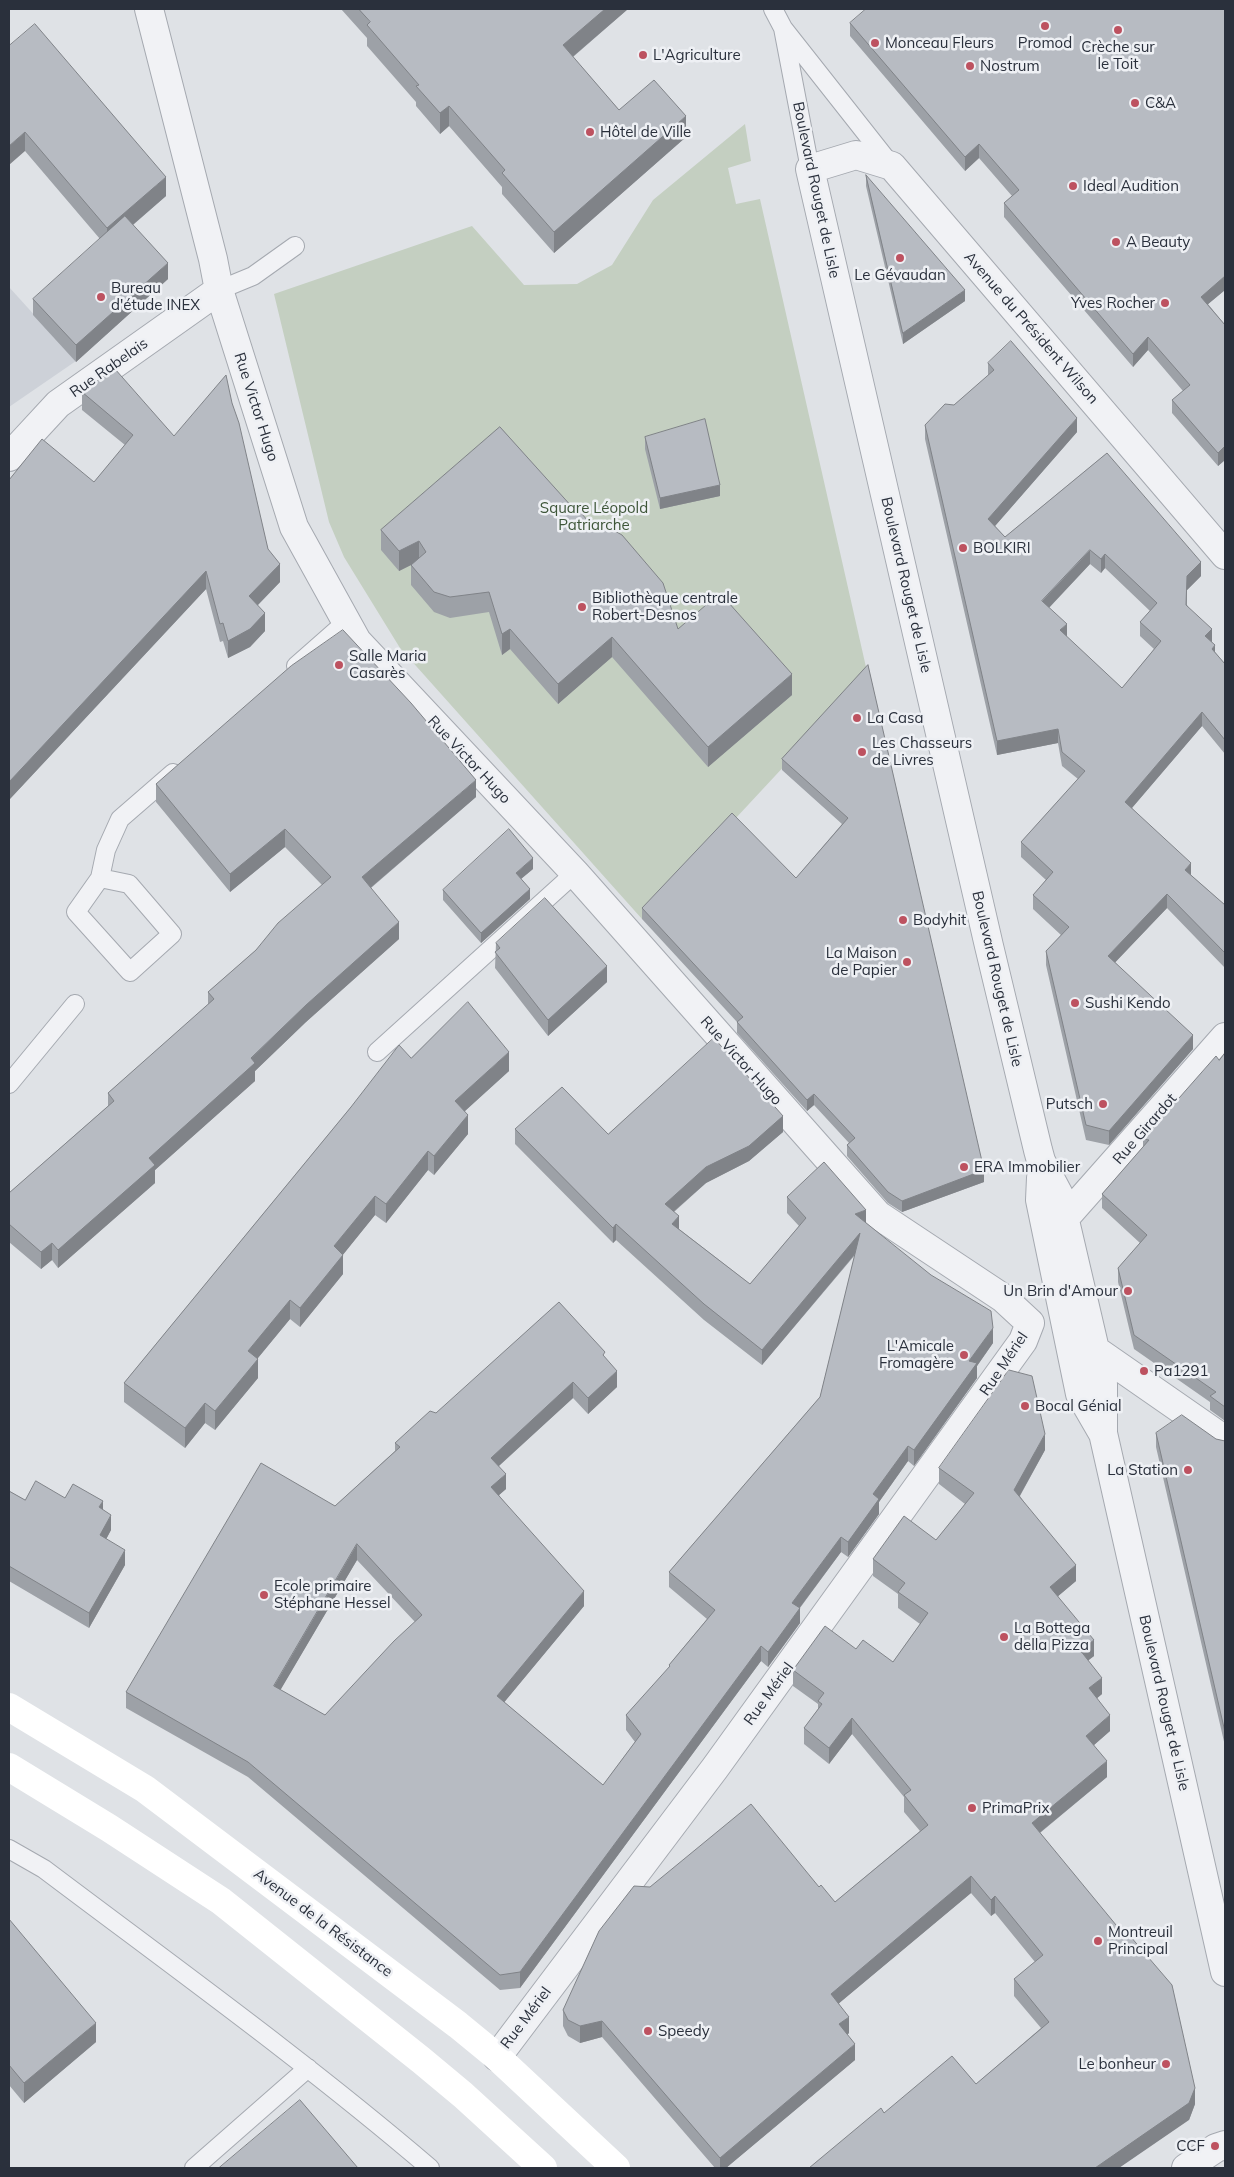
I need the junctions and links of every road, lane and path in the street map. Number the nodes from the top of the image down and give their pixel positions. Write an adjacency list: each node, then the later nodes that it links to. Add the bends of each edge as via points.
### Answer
1 (149, 9): 7 (street, Rue Victor Hugo)
2 (773, 9): 3 (lane, Boulevard Rouget de Lisle)
3 (782, 28): 4 (lane); 5 (lane, Boulevard Rouget de Lisle)
4 (892, 166): 5 (street, via 856,155); 9 (street, Avenue du Président Wilson)
5 (810, 169): 19 (street, Boulevard Rouget de Lisle)
6 (295, 246): 7 (lane, via 253,276)
7 (219, 290): 8 (street, Rue Rabelais, via 58,404); 10 (street, Rue Victor Hugo, via 294,527)
8 (9, 457)
9 (1225, 555)
10 (346, 622): 11 (lane); 13 (street, Rue Victor Hugo, via 357,641)
11 (285, 675)
12 (188, 760): 14 (lane, via 120,819 106,850)
13 (575, 873): 17 (lane); 22 (street, Rue Victor Hugo, via 878,1215 1003,1298)
14 (100, 878): 14 (lane, via 129,884 172,934 130,972 76,912)
15 (75, 1004): 18 (lane)
16 (1225, 1037): 20 (street, Rue Girardot)
17 (376, 1052)
18 (9, 1084)
19 (1041, 1161): 20 (street, Boulevard Rouget de Lisle, via 1059,1195); 21 (street, Boulevard Rouget de Lisle, via 1040,1200)
20 (1064, 1219): 23 (street, Boulevard Rouget de Lisle)
21 (1063, 1317): 22 (street); 24 (street, Boulevard Rouget de Lisle, via 1080,1394)
22 (1030, 1323): 30 (street, Rue Mériel, via 1017,1349 646,1862)
23 (1094, 1349): 24 (street, Boulevard Rouget de Lisle, via 1103,1384); 25 (street)
24 (1103, 1433): 29 (street, Boulevard Rouget de Lisle)
25 (1225, 1440)
26 (9, 1707): 30 (main road, Avenue de la Résistance, via 145,1789 458,2024)
27 (9, 1767): 35 (main road, via 221,1901 422,2060)
28 (9, 1849): 31 (lane, via 44,1869)
29 (1225, 1972)
30 (497, 2057): 36 (main road, Avenue de la Résistance)
31 (308, 2068): 33 (lane); 34 (lane)
32 (1225, 2144): 37 (street)
33 (194, 2168)
34 (430, 2168)
35 (543, 2168)
36 (616, 2168)
37 (1186, 2168)

